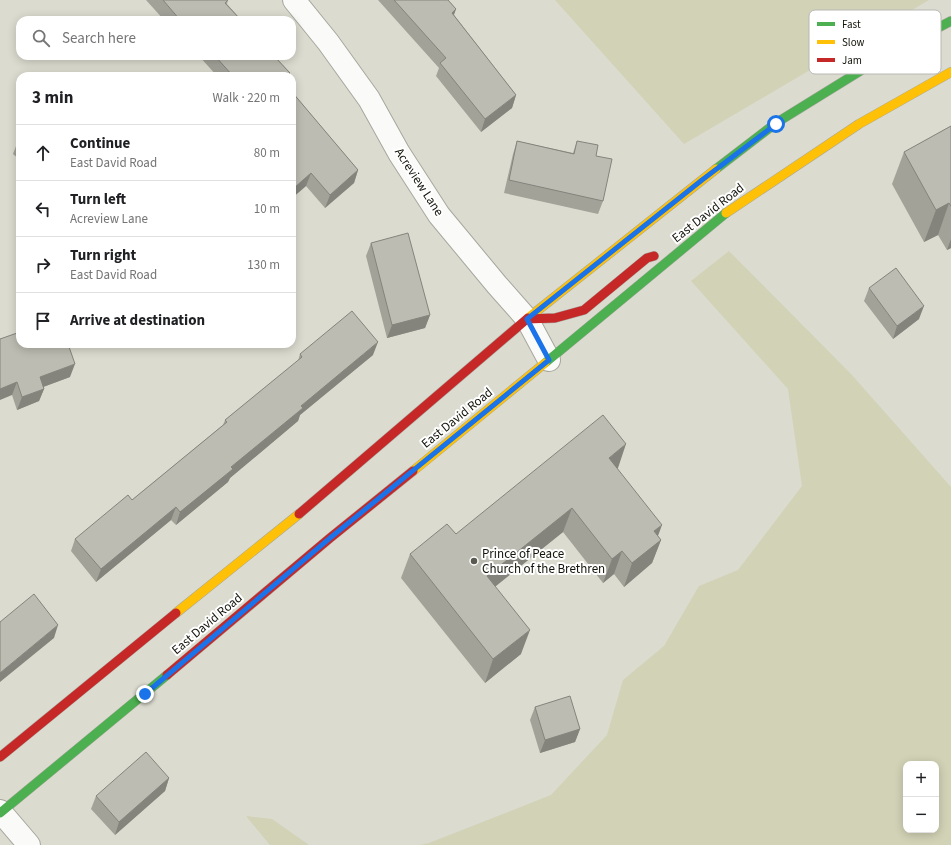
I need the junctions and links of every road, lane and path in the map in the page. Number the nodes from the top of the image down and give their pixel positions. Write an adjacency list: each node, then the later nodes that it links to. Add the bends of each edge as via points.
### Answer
1 (294, 0): 7 (street, Acreview Lane, via 369,99 439,215)
2 (951, 21): 3 (street, East David Road)
3 (941, 26)
4 (951, 72): 6 (street, East David Road, via 858,124 723,214)
5 (856, 74): 7 (street, East David Road, via 776,124)
6 (693, 240): 7 (street, via 647,258 584,310 555,318); 8 (street, East David Road)
7 (527, 319): 8 (street, Acreview Lane); 9 (street, East David Road, via 306,508)
8 (549, 360): 10 (street, East David Road)
9 (0, 757)
10 (0, 812): 11 (street)
11 (29, 845)

